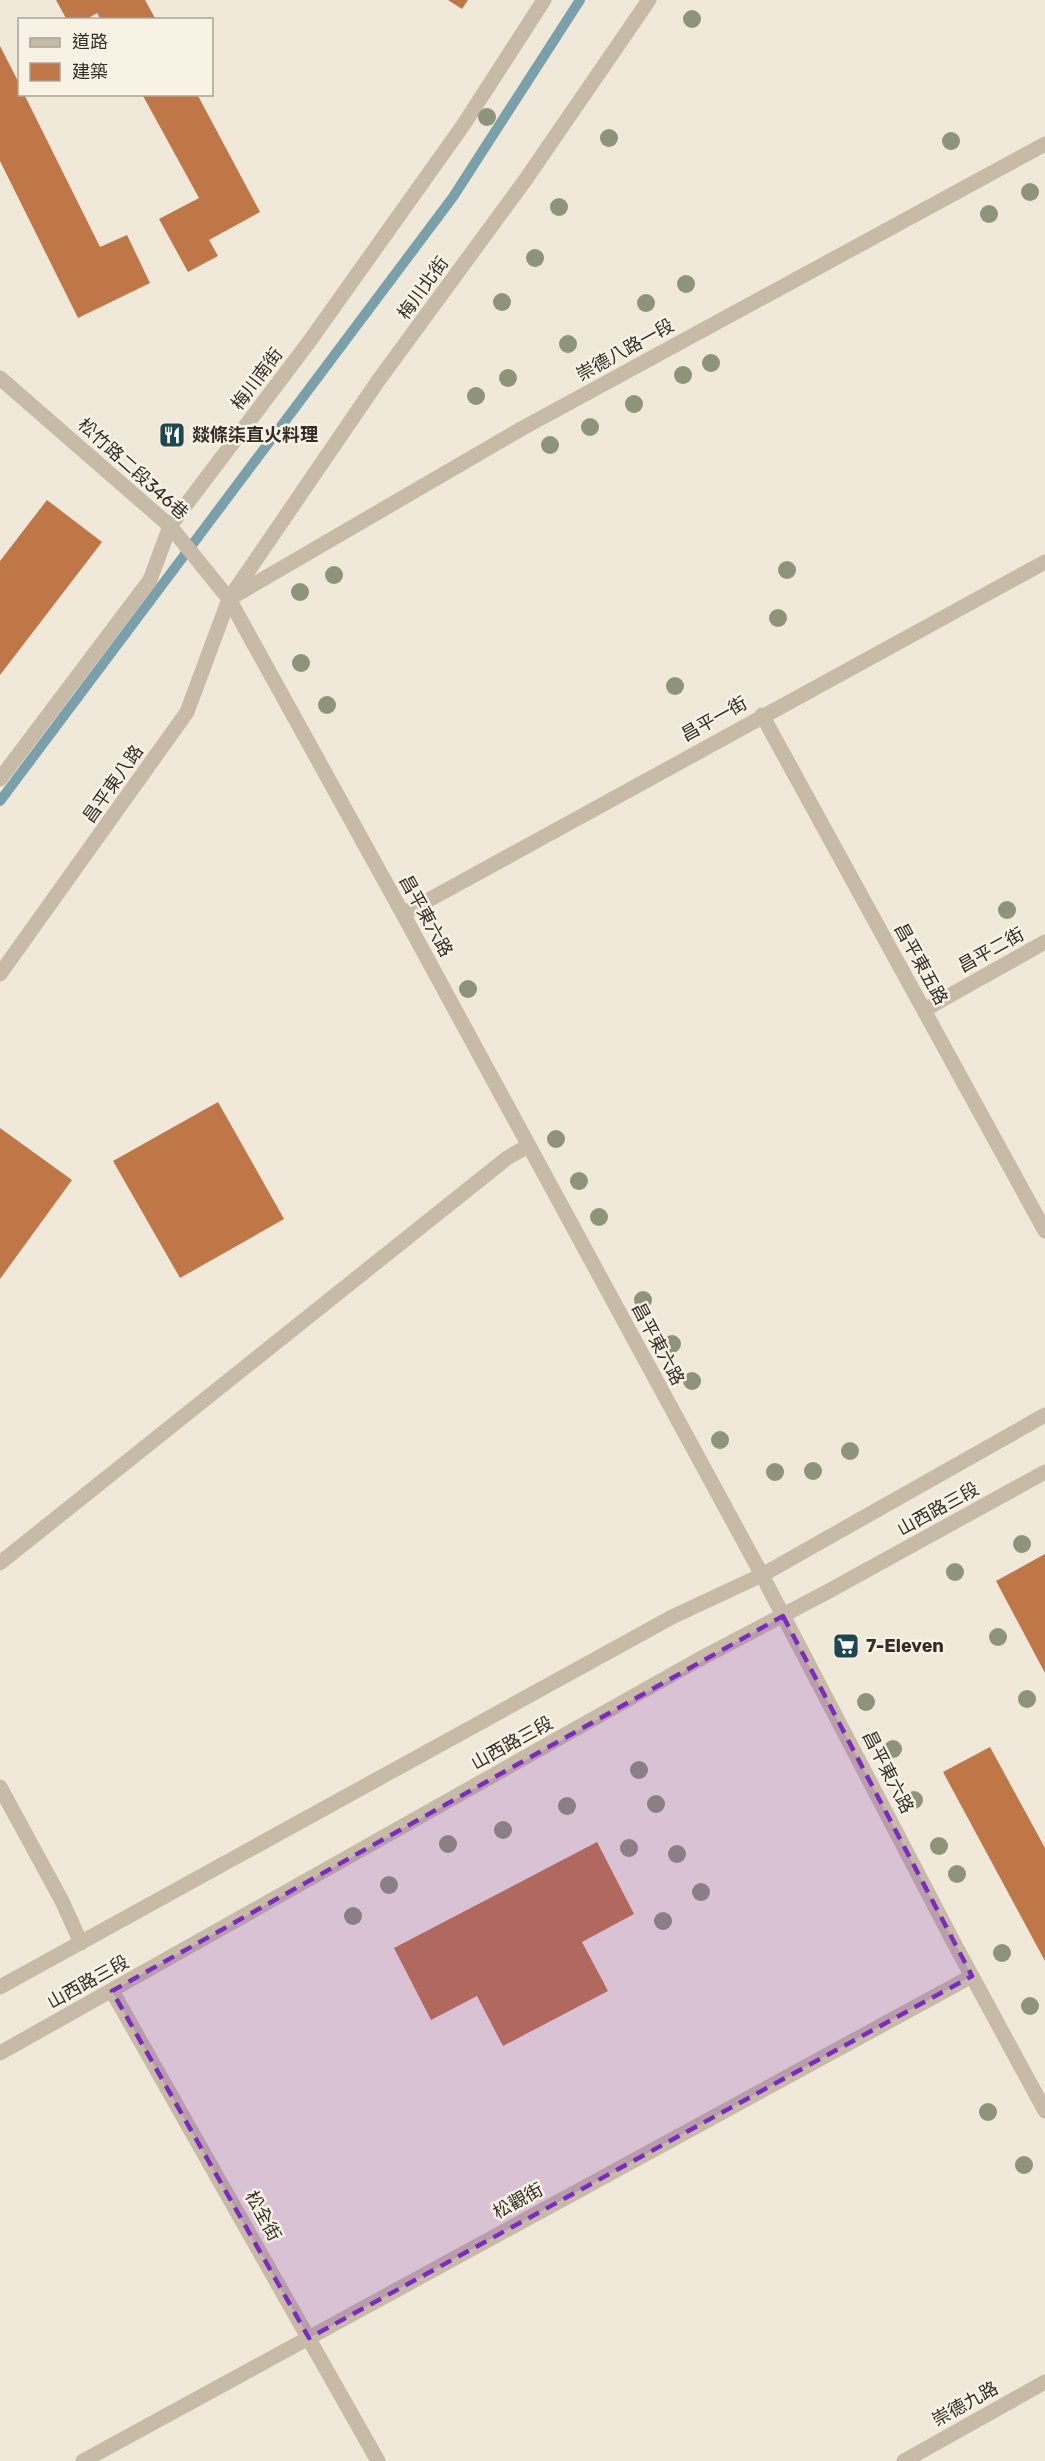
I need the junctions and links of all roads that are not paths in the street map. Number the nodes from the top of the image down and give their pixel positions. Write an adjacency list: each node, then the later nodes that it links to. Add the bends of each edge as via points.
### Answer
1 (544, 0): 5 (street, 梅川南街, via 464,124 315,333)
2 (649, 0): 7 (street, 梅川北街, via 526,179 378,381)
3 (1045, 144): 7 (street, 崇德八路一段, via 521,429)
4 (0, 378): 5 (street, 松竹路二段346巷)
5 (170, 526): 7 (street, 松竹路二段346巷); 9 (street, 梅川南街, via 150,580)
6 (1045, 562): 8 (street, 昌平一街)
7 (229, 599): 10 (street, 昌平東六路); 12 (street, 昌平東八路, via 187,712)
8 (762, 715): 10 (street, 昌平一街); 13 (street, 昌平東五路)
9 (0, 779)
10 (403, 914): 14 (street, 昌平東六路)
11 (1045, 942): 13 (street, 昌平二街)
12 (0, 974)
13 (924, 1010): 15 (street, 昌平東五路)
14 (528, 1146): 18 (street, via 507,1158); 19 (street, 昌平東六路)
15 (1045, 1231)
16 (1045, 1416): 19 (street, 山西路三段)
17 (1045, 1472): 20 (street, 山西路三段)
18 (0, 1563)
19 (762, 1575): 20 (street, 昌平東六路); 22 (street, 山西路三段, via 672,1617)
20 (783, 1616): 23 (street, 昌平東六路); 25 (street, 山西路三段)
21 (0, 1787): 22 (street)
22 (81, 1943): 24 (street, 山西路三段)
23 (972, 1976): 27 (street, 昌平東六路); 28 (street, 松觀街)
24 (0, 1988)
25 (112, 1991): 26 (street, 山西路三段); 28 (street, 松全街)
26 (0, 2053)
27 (1045, 2111)
28 (309, 2338): 30 (street, 松觀街); 31 (street, 松全街)
29 (1045, 2382): 32 (street, 崇德九路)
30 (83, 2461)
31 (378, 2461)
32 (904, 2461)

